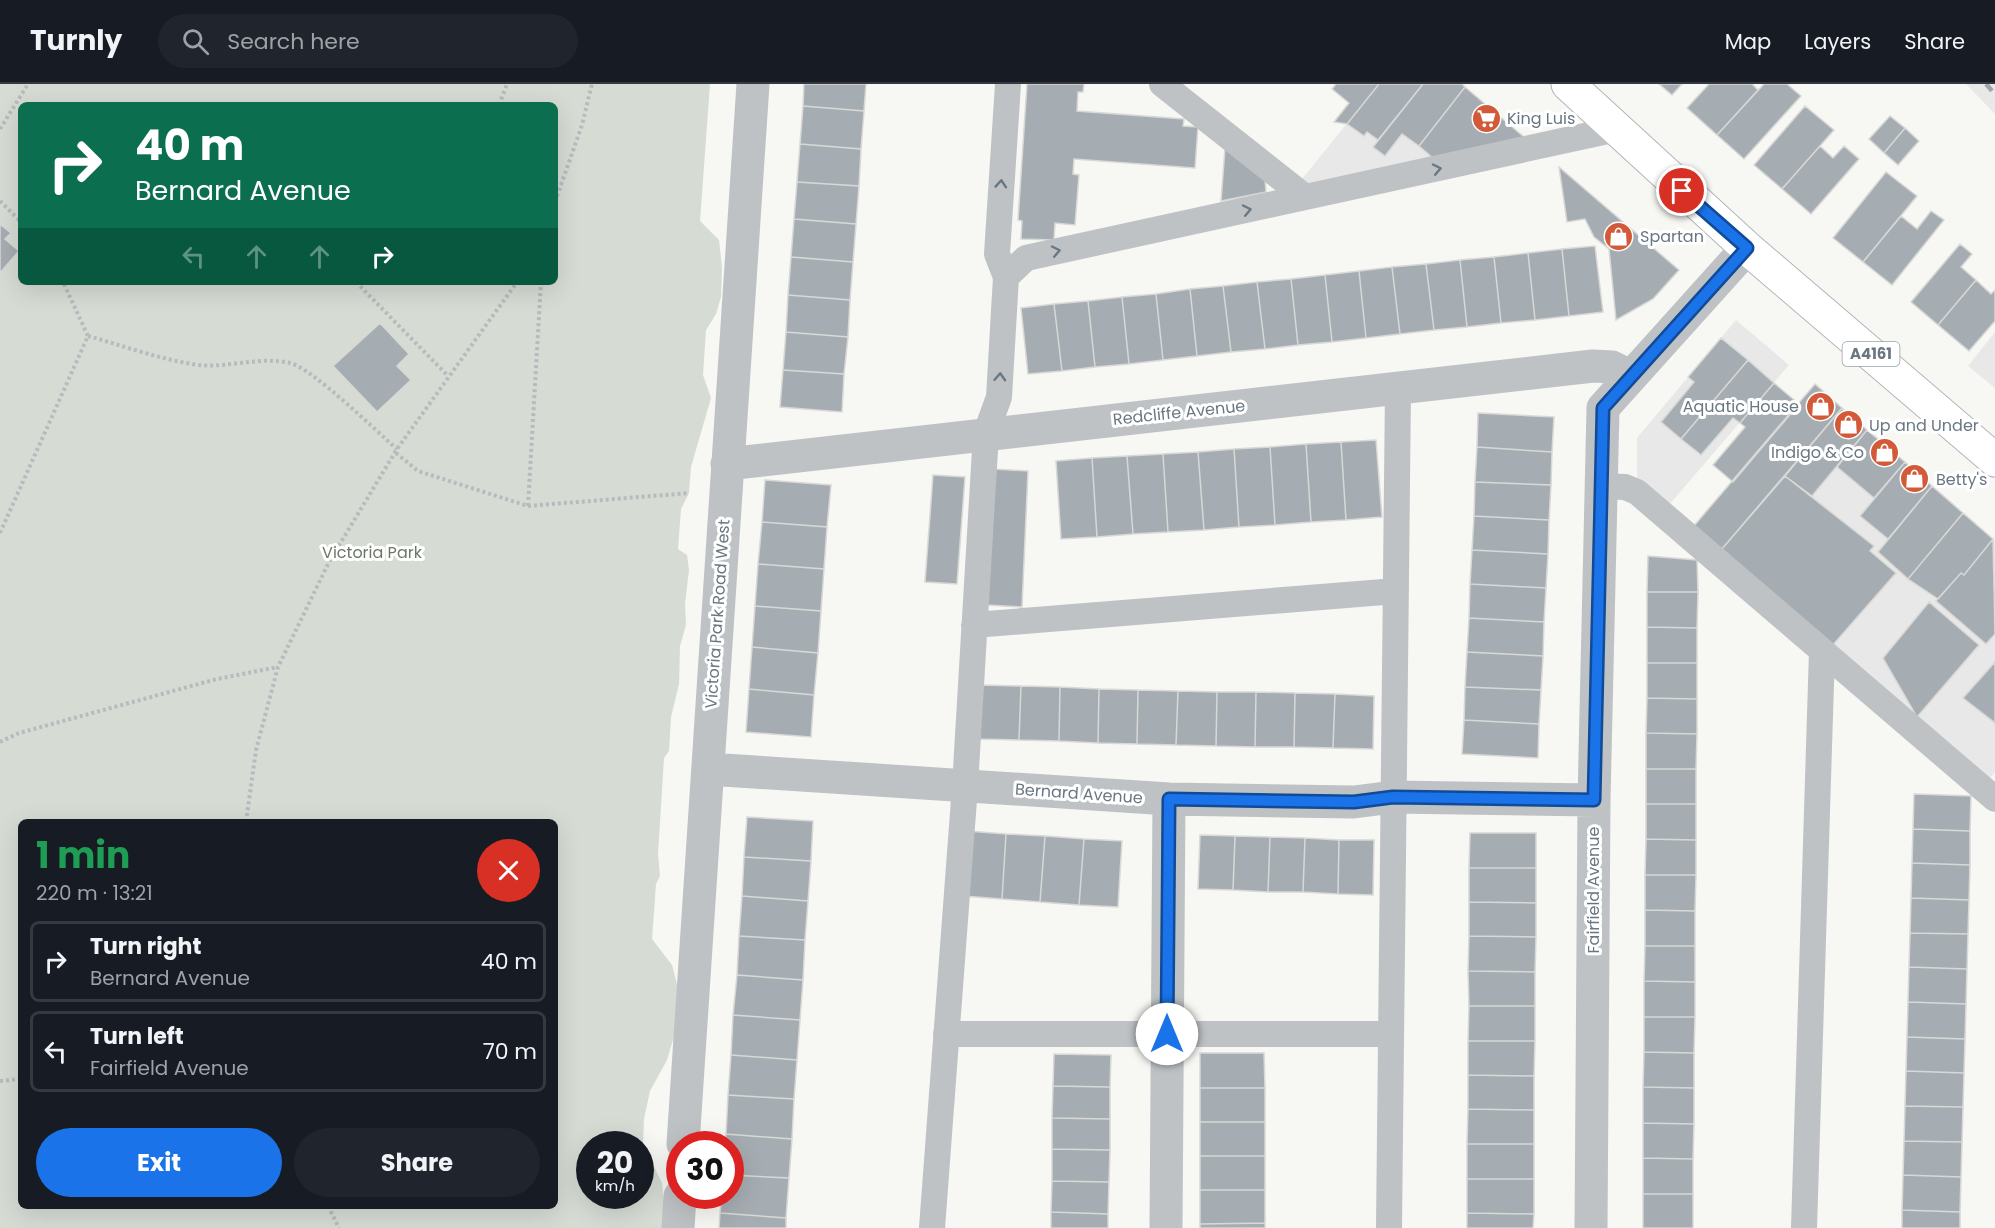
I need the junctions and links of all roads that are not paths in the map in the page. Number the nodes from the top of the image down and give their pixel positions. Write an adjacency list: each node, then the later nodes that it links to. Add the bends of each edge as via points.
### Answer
1 (753, 84): 13 (street, Victoria Park Road West)
2 (1008, 84): 8 (lane, one-way to 2, via 997,254)
3 (1162, 84): 6 (lane)
4 (1568, 84): 5 (main road)
5 (1617, 129): 6 (lane, one-way to 5); 7 (main road, A4161)
6 (1305, 197): 8 (lane, one-way to 6, via 1026,258)
7 (1747, 248): 9 (street, Fairfield Avenue); 12 (main road, A4161)
8 (1006, 277): 11 (lane, one-way to 8, via 999,397)
9 (1630, 375): 10 (street, Redcliffe Avenue, via 1612,367 1593,366); 14 (street, Fairfield Avenue, via 1603,408)
10 (1398, 389): 11 (street, Redcliffe Avenue); 15 (lane)
11 (986, 433): 13 (street, Redcliffe Avenue); 16 (lane)
12 (1995, 460)
13 (726, 477): 18 (street, Victoria Park Road West)
14 (1601, 486): 17 (lane, via 1625,487 1636,492); 23 (street, Fairfield Avenue)
15 (1396, 591): 16 (lane); 20 (lane)
16 (974, 626): 19 (lane)
17 (1822, 651): 22 (lane); 34 (lane)
18 (708, 770): 19 (street, Bernard Avenue); 27 (street, Victoria Park Road West)
19 (965, 786): 21 (street, Bernard Avenue); 24 (lane)
20 (1393, 797): 21 (street, Bernard Avenue, via 1354,802); 23 (street, Bernard Avenue); 26 (lane)
21 (1169, 799): 25 (street)
22 (1995, 799)
23 (1594, 800): 33 (street, Fairfield Avenue)
24 (946, 1034): 25 (lane); 30 (lane)
25 (1167, 1034): 26 (lane); 31 (street)
26 (1390, 1034): 32 (lane)
27 (684, 1131)
28 (679, 1209): 29 (street)
29 (678, 1228)
30 (933, 1228)
31 (1166, 1228)
32 (1389, 1228)
33 (1591, 1228)
34 (1804, 1228)

